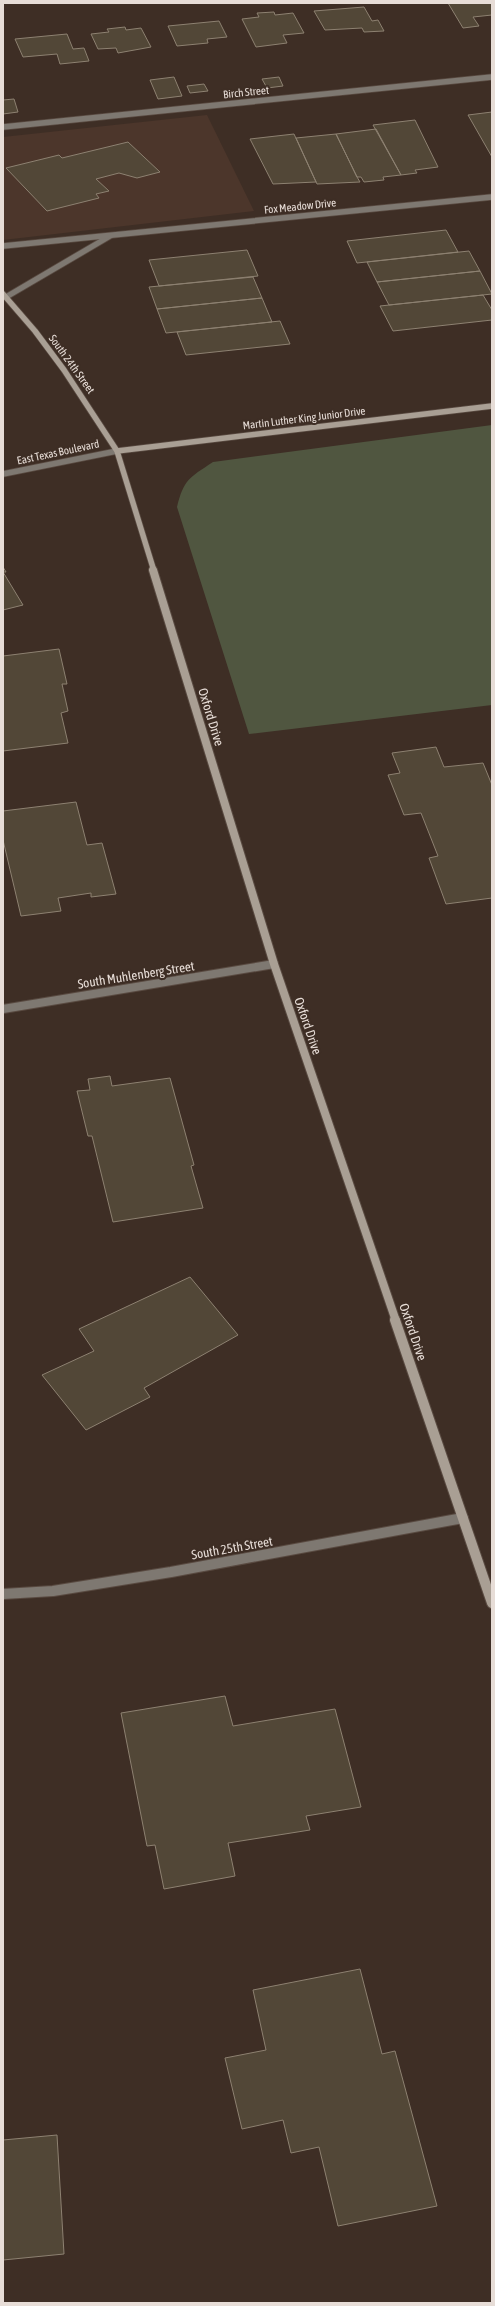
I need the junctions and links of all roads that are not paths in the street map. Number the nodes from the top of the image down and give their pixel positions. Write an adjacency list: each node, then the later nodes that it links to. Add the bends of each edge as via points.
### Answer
1 (492, 77): 2 (street, Birch Street)
2 (3, 127)
3 (492, 197): 4 (street, Fox Meadow Drive)
4 (110, 236): 5 (street, Fox Meadow Drive); 6 (street, Fox Meadow Drive)
5 (3, 246)
6 (5, 296): 8 (main road, South 24th Street, via 52,352 98,418)
7 (492, 406): 8 (main road, Martin Luther King Junior Drive)
8 (117, 451): 9 (street, East Texas Boulevard); 10 (main road, Oxford Drive)
9 (3, 474)
10 (274, 964): 11 (street, South Muhlenberg Street); 12 (main road, Oxford Drive)
11 (3, 1009)
12 (464, 1518): 13 (street, South 25th Street, via 171,1572 52,1590); 14 (main road, Oxford Drive)
13 (3, 1594)
14 (492, 1603)

